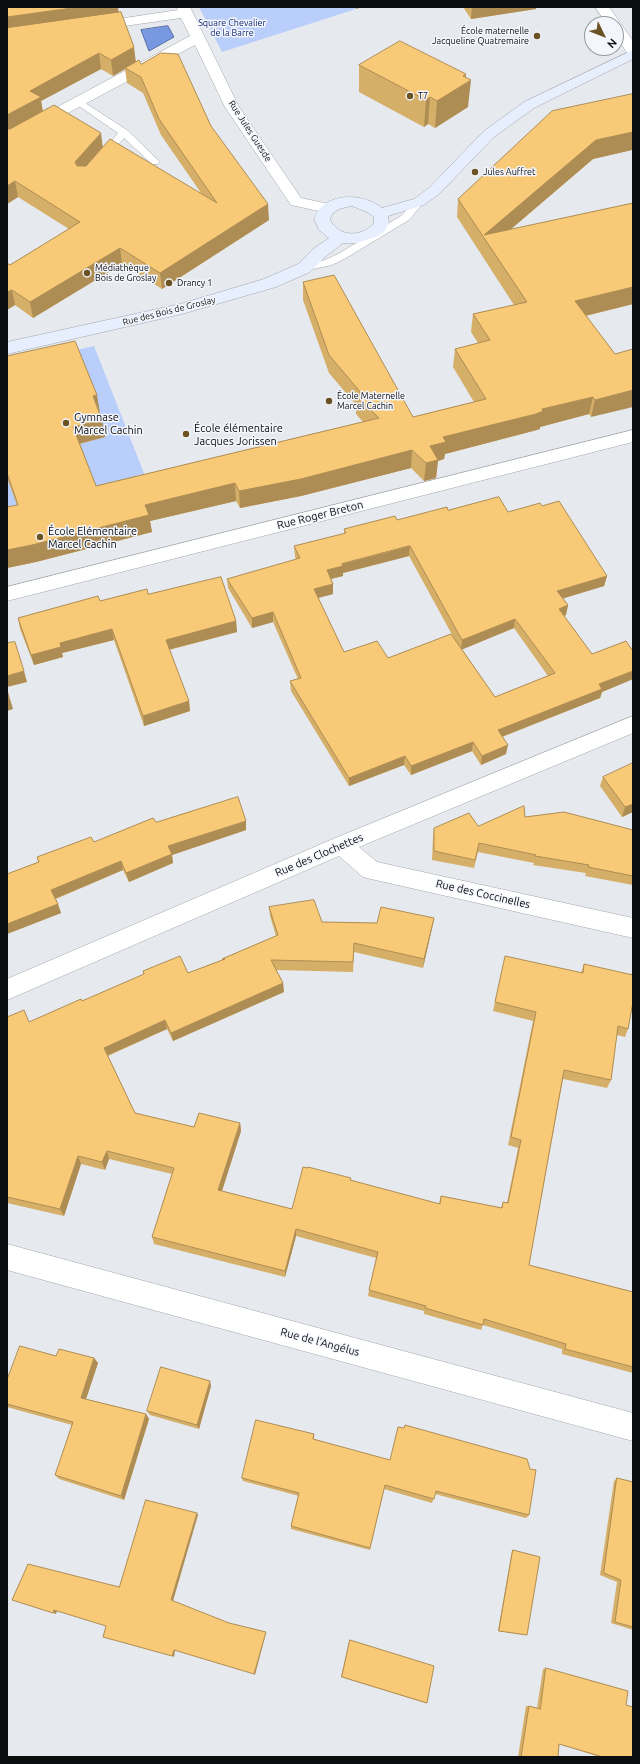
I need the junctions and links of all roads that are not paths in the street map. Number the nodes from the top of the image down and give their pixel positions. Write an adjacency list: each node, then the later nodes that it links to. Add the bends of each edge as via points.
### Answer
1 (602, 7): 3 (street)
2 (185, 10): 4 (street); 5 (street, Rue Jules Guesde)
3 (608, 16)
4 (83, 28)
5 (199, 37): 9 (street); 15 (street, Rue Jules Guesde, via 232,106 296,202)
6 (624, 38): 7 (street)
7 (633, 51)
8 (633, 54): 14 (street, via 529,105 489,134 434,191)
9 (79, 102): 10 (lane); 11 (street)
10 (124, 132): 12 (lane); 13 (lane)
11 (7, 140)
12 (99, 162)
13 (155, 162)
14 (419, 202): 16 (street); 18 (lane, via 405,218 342,256 328,263)
15 (328, 208): 16 (street, via 343,202 361,202 376,209); 17 (street, via 321,218 322,224 332,234)
16 (380, 214): 17 (street, via 380,225 368,235)
17 (341, 237): 18 (street, Rue des Bois de Groslay)
18 (304, 268): 19 (street, Rue des Bois de Groslay, via 270,283 182,309)
19 (7, 348)
20 (633, 436): 21 (street, Rue Roger Breton)
21 (7, 594)
22 (633, 724): 23 (street, Rue des Clochettes)
23 (341, 845): 24 (street, Rue des Coccinelles, via 371,870); 25 (street, Rue des Clochettes)
24 (633, 928)
25 (7, 990)
26 (7, 1257): 27 (street, Rue de l'Angélus)
27 (633, 1427)

